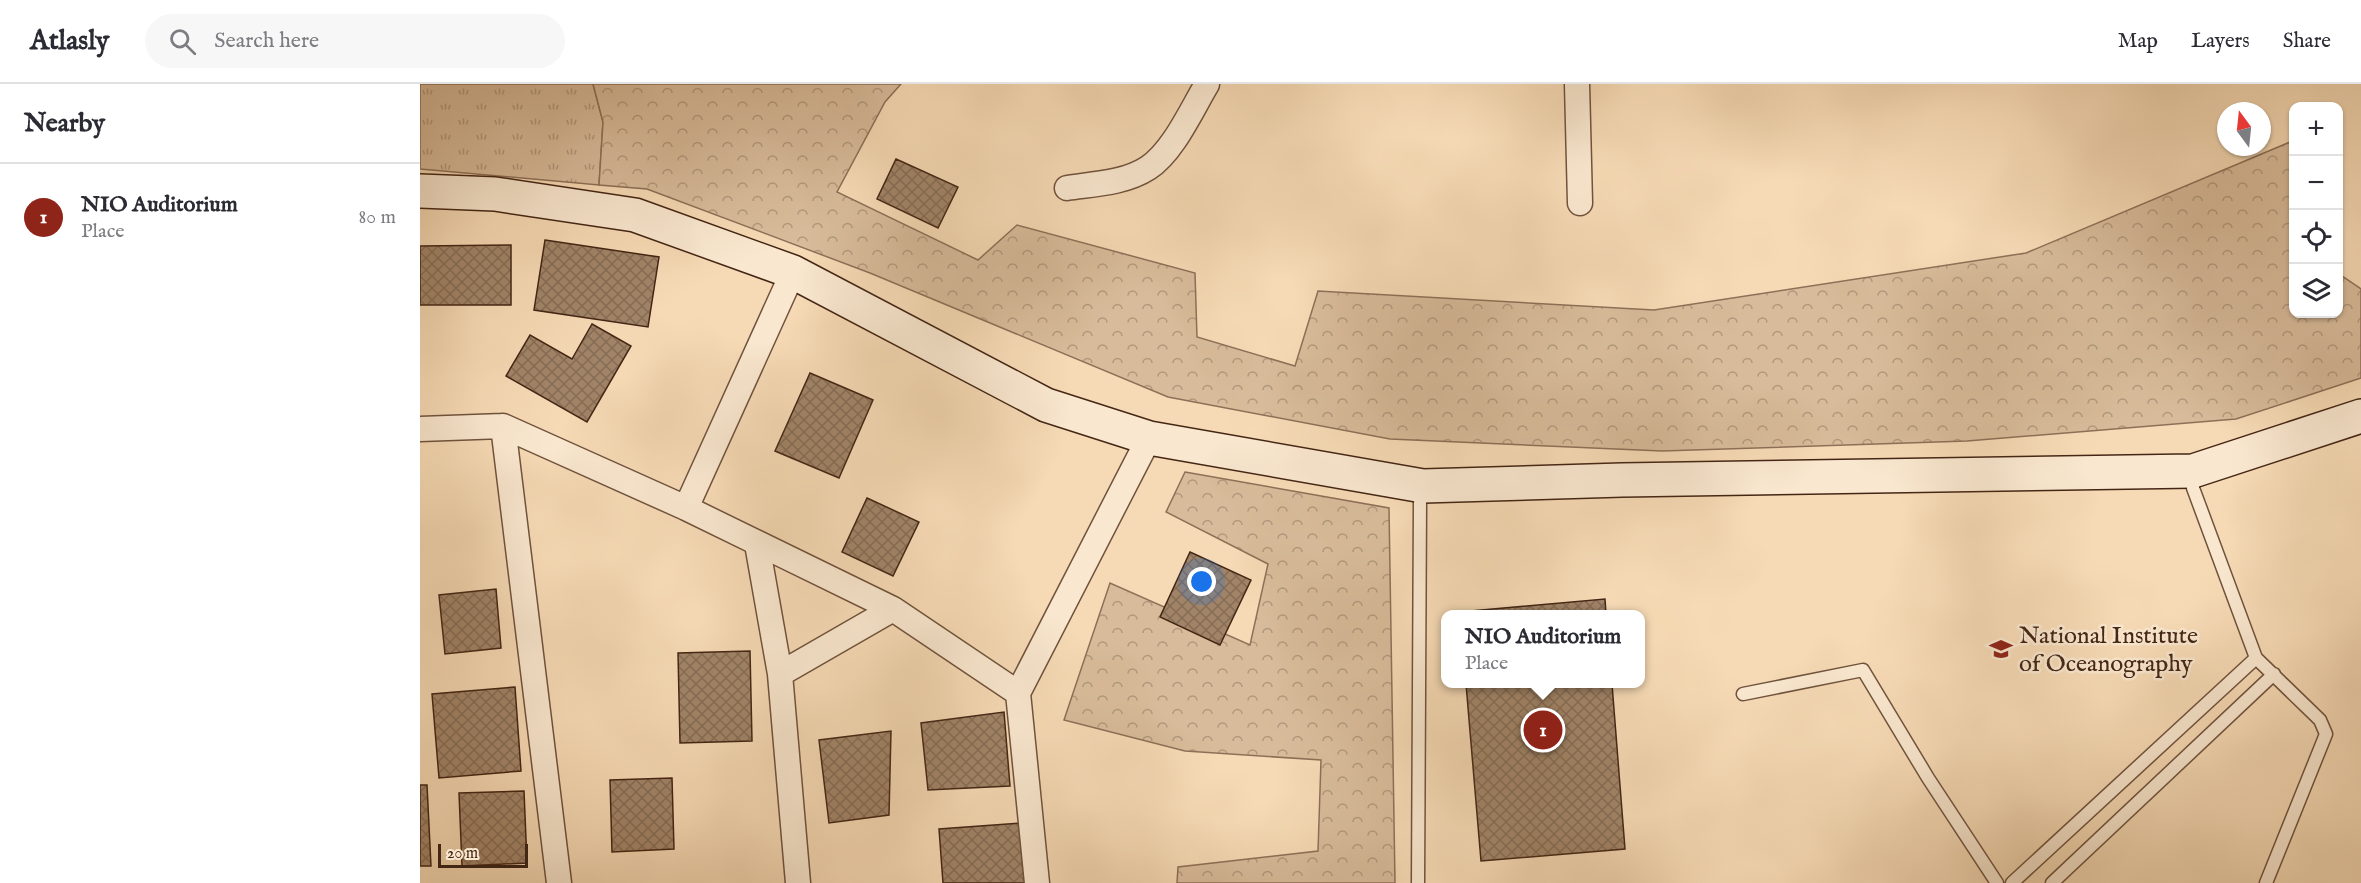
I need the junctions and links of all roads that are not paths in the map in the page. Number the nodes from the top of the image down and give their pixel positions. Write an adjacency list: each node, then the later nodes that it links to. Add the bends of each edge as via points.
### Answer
1 (1207, 84): 3 (street, via 1165,153 1148,168 1117,181)
2 (1578, 84): 5 (street)
3 (1067, 188)
4 (420, 191): 6 (street, via 495,194 635,215)
5 (1580, 203)
6 (793, 272): 11 (street, via 1046,405); 14 (street)
7 (2361, 400): 12 (street)
8 (2361, 416): 12 (street)
9 (503, 426): 10 (street); 14 (street); 22 (street)
10 (420, 429)
11 (1149, 438): 13 (street); 20 (street)
12 (2193, 471): 13 (street); 17 (lane, via 2193,488)
13 (1423, 486): 25 (lane)
14 (686, 508): 15 (street)
15 (758, 544): 16 (street); 18 (street)
16 (893, 609): 18 (street); 20 (street)
17 (2256, 658): 19 (lane); 27 (lane)
18 (780, 674): 23 (street)
19 (2274, 674): 28 (lane); 29 (lane, via 2320,720 2326,734)
20 (1018, 693): 24 (street)
21 (1743, 694): 26 (lane, via 1863,670)
22 (559, 883)
23 (798, 883)
24 (1037, 883)
25 (1418, 883)
26 (1996, 883)
27 (2012, 883)
28 (2052, 883)
29 (2266, 883)

